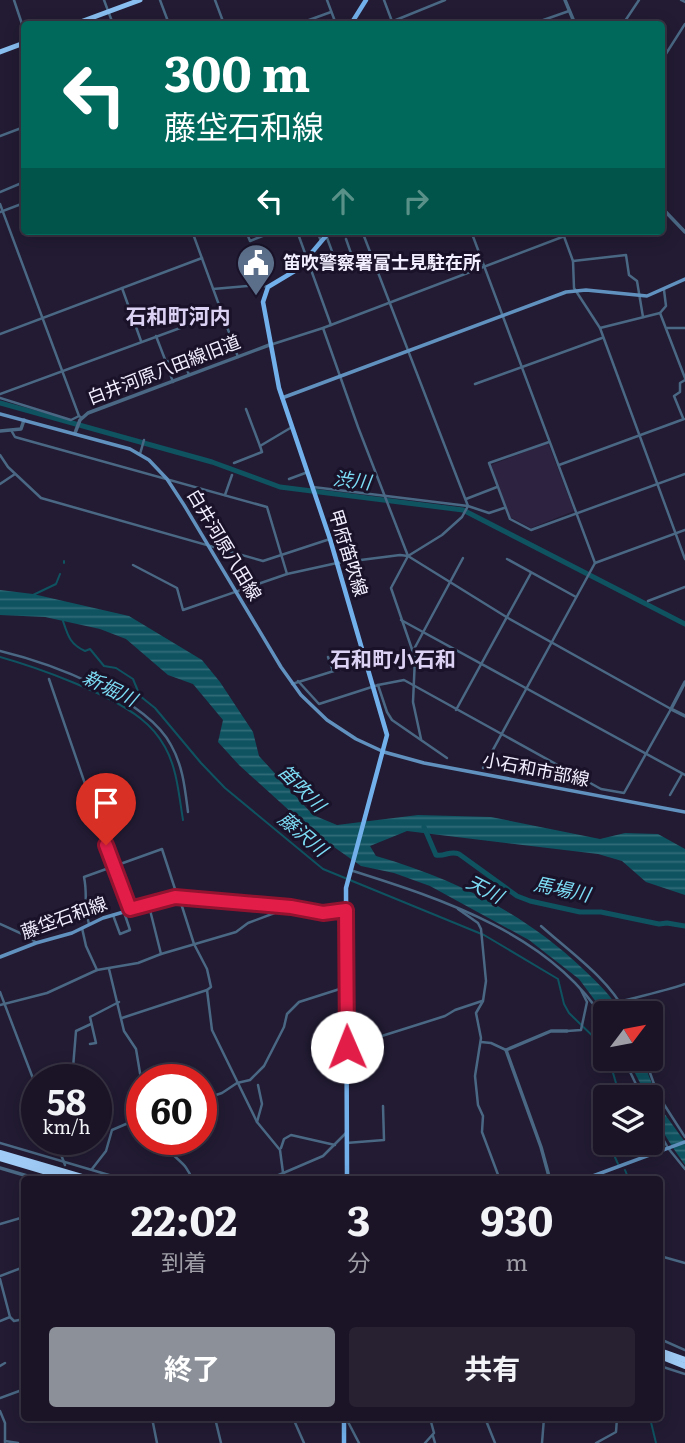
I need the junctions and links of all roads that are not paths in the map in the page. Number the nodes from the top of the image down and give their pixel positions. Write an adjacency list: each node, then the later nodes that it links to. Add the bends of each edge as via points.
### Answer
1 (14, 0): 15 (street)
2 (104, 0): 13 (street)
3 (141, 0): 13 (highway)
4 (160, 0): 18 (street)
5 (215, 0): 19 (street)
6 (327, 0): 14 (street)
7 (366, 0): 22 (main road)
8 (383, 0): 23 (street)
9 (445, 0): 24 (street)
10 (565, 0): 12 (street)
11 (639, 0): 27 (street)
12 (569, 11): 25 (street); 26 (street)
13 (109, 12): 16 (highway); 17 (street)
14 (331, 12): 20 (street); 21 (street)
15 (21, 21)
16 (84, 21)
17 (112, 21)
18 (168, 21)
19 (223, 21)
20 (306, 21)
21 (336, 21)
22 (353, 21)
23 (391, 21)
24 (397, 21)
25 (541, 21)
26 (574, 21)
27 (625, 21)
28 (685, 24): 31 (street)
29 (21, 44): 30 (highway)
30 (0, 52)
31 (665, 55)
32 (21, 128): 33 (street)
33 (0, 136)
34 (21, 183): 35 (street)
35 (0, 191)
36 (0, 204): 39 (street)
37 (21, 204): 39 (street)
38 (665, 211): 40 (street)
39 (1, 212): 71 (street)
40 (685, 232)
41 (193, 235): 53 (street)
42 (248, 235): 43 (street, via 250,241)
43 (265, 235)
44 (298, 235): 55 (street)
45 (318, 235): 52 (street)
46 (326, 235): 52 (main road)
47 (329, 235): 57 (street)
48 (364, 235): 66 (street)
49 (473, 235): 58 (street)
50 (564, 236): 56 (street); 58 (street)
51 (346, 239): 54 (street)
52 (321, 242): 55 (main road)
53 (202, 258): 61 (street); 62 (street)
54 (353, 259)
55 (307, 260): 60 (main road); 72 (street)
56 (573, 261): 63 (street); 65 (street, via 626,255)
57 (337, 265)
58 (485, 266): 66 (street); 69 (street)
59 (685, 279): 64 (main road)
60 (268, 286): 62 (street); 82 (main road, 甲府笛吹線, via 263,302)
61 (122, 288): 71 (street); 81 (street)
62 (214, 289): 67 (street)
63 (576, 290): 65 (main road); 69 (main road); 74 (street)
64 (664, 290): 65 (main road); 68 (street, via 666,306)
65 (640, 297): 70 (street)
66 (389, 302): 72 (street); 83 (street)
67 (221, 313): 78 (street); 79 (street)
68 (660, 313): 70 (street); 75 (street)
69 (503, 316): 83 (main road); 87 (street)
70 (643, 317): 74 (street)
71 (42, 318): 77 (street); 88 (street)
72 (331, 325): 73 (street)
73 (323, 328): 82 (street); 90 (street)
74 (600, 328): 80 (street)
75 (667, 328): 76 (street); 91 (street)
76 (685, 328)
77 (0, 334)
78 (156, 336): 81 (street); 86 (street)
79 (230, 337): 84 (street); 85 (street)
80 (602, 338): 87 (street); 105 (street)
81 (141, 342): 88 (street)
82 (272, 344): 85 (street, 白井河原八田線旧道); 95 (main road, 甲府笛吹線)
83 (407, 352): 90 (main road); 125 (street)
84 (182, 355): 86 (street); 89 (street)
85 (238, 357): 89 (street, 白井河原八田線旧道)
86 (166, 362): 92 (street)
87 (522, 367): 93 (street); 107 (street)
88 (62, 371): 94 (street); 98 (street)
89 (189, 376): 92 (street, 白井河原八田線旧道)
90 (340, 377): 95 (main road); 124 (street)
91 (685, 379): 99 (street, via 674,396)
92 (173, 382): 98 (street, 白井河原八田線旧道)
93 (475, 384)
94 (0, 396): 98 (street)
95 (282, 398): 101 (main road, 甲府笛吹線)
96 (246, 409): 108 (street)
97 (0, 414): 100 (main road, 白井河原八田線)
98 (80, 418): 104 (street, 白井河原八田線旧道)
99 (684, 419): 105 (street)
100 (23, 420): 102 (street, via 21,429); 104 (main road, 白井河原八田線)
101 (292, 427): 108 (street); 113 (main road, 甲府笛吹線)
102 (11, 430): 103 (street); 117 (street, via 15,437)
103 (0, 431)
104 (75, 431): 109 (main road, 白井河原八田線)
105 (638, 435): 112 (street); 120 (street)
106 (144, 440): 109 (street)
107 (549, 442): 112 (street); 121 (street, via 489,463)
108 (260, 446): 111 (street, via 262,452)
109 (140, 454): 117 (main road, 白井河原八田線)
110 (0, 455): 114 (street)
111 (234, 463)
112 (558, 465): 128 (street)
113 (307, 472): 118 (street); 122 (main road, 甲府笛吹線)
114 (15, 474): 119 (street); 132 (street, via 41,498)
115 (685, 474): 120 (street)
116 (232, 475): 123 (street)
117 (167, 479): 123 (street); 132 (main road, 白井河原八田線)
118 (289, 479)
119 (0, 484)
120 (657, 484): 128 (street); 130 (street)
121 (497, 487): 125 (street); 127 (street)
122 (313, 488): 124 (street); 131 (main road, 甲府笛吹線)
123 (225, 495): 133 (street, via 267,508)
124 (385, 496): 126 (street); 134 (street)
125 (466, 499): 126 (street)
126 (467, 507): 127 (street, via 489,513); 134 (street, via 442,535)
127 (504, 508): 128 (street, via 510,519 531,530)
128 (577, 513): 139 (street)
129 (685, 530): 130 (street)
130 (676, 533): 137 (street); 139 (street)
131 (330, 539): 133 (street); 138 (main road, 甲府笛吹線)
132 (208, 545): 133 (street, via 264,561); 145 (main road, 白井河原八田線)
133 (282, 556): 142 (street)
134 (408, 556): 138 (street); 143 (street); 149 (street, via 391,588)
135 (463, 558): 143 (street)
136 (507, 559): 141 (street)
137 (685, 559)
138 (337, 563): 142 (street); 155 (main road, 甲府笛吹線)
139 (595, 563): 146 (street)
140 (133, 565): 145 (street, via 177,588 183,610)
141 (531, 573): 146 (street); 148 (street)
142 (287, 574): 145 (street)
143 (449, 583): 148 (street); 150 (street)
144 (685, 587): 147 (street)
145 (236, 592): 161 (main road, 白井河原八田線)
146 (576, 597): 151 (street)
147 (648, 601)
148 (508, 618): 151 (street); 156 (street)
149 (401, 620): 150 (street); 153 (street)
150 (422, 633): 153 (street); 156 (street)
151 (552, 644): 164 (street); 165 (street)
152 (0, 651): 176 (street, via 113,694 155,723 172,744 182,770)
153 (413, 651): 162 (street)
154 (328, 657): 157 (street)
155 (366, 661): 157 (street); 163 (main road, 甲府笛吹線)
156 (482, 665): 164 (street); 166 (street)
157 (333, 671): 159 (street)
158 (49, 679): 178 (street)
159 (298, 681): 161 (street); 163 (street, via 319,704)
160 (685, 682): 165 (street)
161 (292, 684): 170 (main road, 白井河原八田線, via 332,723)
162 (413, 685): 163 (street, via 401,680); 166 (street); 169 (street)
163 (376, 686): 169 (street, via 392,720); 170 (main road, 甲府笛吹線, via 386,731)
164 (527, 689): 168 (street); 171 (street)
165 (671, 709): 167 (street); 171 (street)
166 (456, 710): 168 (street)
167 (685, 716)
168 (502, 735): 171 (street, via 601,789 624,793); 173 (street)
169 (421, 739): 172 (street)
170 (383, 754): 177 (main road, 小石和市部線); 179 (main road, 甲府笛吹線)
171 (646, 754): 174 (street)
172 (447, 758)
173 (484, 768)
174 (684, 775): 175 (street)
175 (670, 795)
176 (188, 812)
177 (685, 812)
178 (113, 866): 180 (street, via 162,849); 184 (street); 189 (street, via 84,877)
179 (349, 871): 182 (street); 185 (main road, 甲府笛吹線)
180 (177, 897): 181 (main road, 藤垈石和線); 183 (main road, 藤垈石和線); 193 (street)
181 (149, 904): 184 (main road, 藤垈石和線); 194 (street)
182 (454, 906): 200 (street, via 527,946); 203 (street, via 478,923 481,931 486,981)
183 (291, 907): 185 (main road, 藤垈石和線, via 323,913); 193 (street, via 236,932)
184 (130, 909): 186 (main road, 藤垈石和線)
185 (346, 910): 199 (main road)
186 (124, 911): 187 (main road, 藤垈石和線); 187 (street, via 130,930 120,934)
187 (113, 915): 189 (main road, 藤垈石和線)
188 (0, 924): 192 (street)
189 (89, 924): 191 (main road, 藤垈石和線)
190 (541, 926): 204 (street)
191 (82, 928): 192 (main road, 藤垈石和線); 197 (street)
192 (36, 943): 195 (main road, 藤垈石和線)
193 (194, 944): 194 (street); 201 (street, via 207,970 211,987)
194 (161, 954): 196 (street)
195 (0, 957)
196 (109, 969): 197 (street); 205 (street)
197 (97, 970): 207 (street, via 47,993)
198 (685, 984): 204 (street)
199 (346, 987): 213 (main road); 219 (street, via 292,1007 264,1066 250,1080)
200 (582, 989): 206 (street); 210 (street, via 587,1002 583,1027)
201 (207, 990): 208 (street); 219 (street, via 212,1030)
202 (0, 992): 207 (street)
203 (483, 1001): 211 (street, via 476,1013); 213 (street)
204 (618, 1001)
205 (119, 1002): 208 (street); 209 (street, via 90,1017)
206 (593, 1002)
207 (2, 1005): 215 (street)
208 (122, 1018): 217 (street)
209 (91, 1024): 212 (street, via 96,1042); 216 (street, via 76,1031)
210 (567, 1031): 214 (street, via 551,1031)
211 (481, 1042): 214 (street); 248 (street, via 475,1076 478,1105 482,1132)
212 (90, 1044)
213 (347, 1047): 225 (main road)
214 (506, 1050): 249 (street)
215 (27, 1064)
216 (73, 1064)
217 (138, 1064)
218 (649, 1071): 226 (street, via 658,1095)
219 (237, 1083): 221 (street); 223 (street)
220 (258, 1086): 223 (street, via 262,1104)
221 (217, 1095)
222 (383, 1106): 229 (street, via 384,1140)
223 (257, 1122): 232 (street)
224 (126, 1124): 238 (street, via 112,1130 106,1151)
225 (346, 1133): 229 (main road); 230 (street)
226 (685, 1137)
227 (663, 1138): 231 (street)
228 (685, 1142): 231 (main road)
229 (346, 1143): 247 (main road)
230 (335, 1145): 232 (street, via 291,1135); 239 (street, via 313,1161)
231 (669, 1148): 237 (street); 250 (main road)
232 (280, 1150): 239 (street)
233 (61, 1155): 236 (street)
234 (171, 1155): 244 (street, via 185,1164)
235 (1, 1157): 236 (street); 240 (street); 241 (highway); 242 (highway)
236 (64, 1163): 238 (street)
237 (685, 1169)
238 (91, 1170): 243 (street)
239 (282, 1173): 245 (street); 246 (street)
240 (34, 1176)
241 (61, 1176)
242 (76, 1176)
243 (112, 1176)
244 (190, 1176)
245 (276, 1176)
246 (283, 1176)
247 (347, 1176)
248 (498, 1176)
249 (549, 1176)
250 (593, 1176)
251 (21, 1218): 252 (street)
252 (0, 1224)
253 (663, 1257): 254 (street)
254 (685, 1263)
255 (21, 1267): 256 (street)
256 (0, 1277): 257 (street)
257 (10, 1317): 258 (street); 259 (street)
258 (21, 1320)
259 (0, 1321)
260 (663, 1340): 261 (street)
261 (685, 1350)
262 (663, 1352): 264 (highway)
263 (663, 1357): 267 (highway)
264 (685, 1360)
265 (5, 1363): 266 (street)
266 (0, 1366)
267 (685, 1366)
268 (663, 1367): 269 (street)
269 (685, 1373)
270 (21, 1390): 271 (street)
271 (0, 1398)
272 (0, 1411): 284 (street)
273 (153, 1421): 286 (street)
274 (216, 1421): 287 (street)
275 (294, 1421): 288 (street)
276 (345, 1421): 289 (main road)
277 (347, 1421): 290 (street)
278 (431, 1421): 282 (street)
279 (486, 1421): 293 (street)
280 (544, 1421): 294 (street)
281 (617, 1421): 295 (street, via 616,1432)
282 (433, 1436): 291 (street); 292 (street)
283 (0, 1437): 284 (street)
284 (5, 1440): 285 (street)
285 (18, 1443)
286 (157, 1443)
287 (221, 1443)
288 (304, 1443)
289 (344, 1443)
290 (359, 1443)
291 (425, 1443)
292 (435, 1443)
293 (495, 1443)
294 (542, 1443)
295 (596, 1443)

